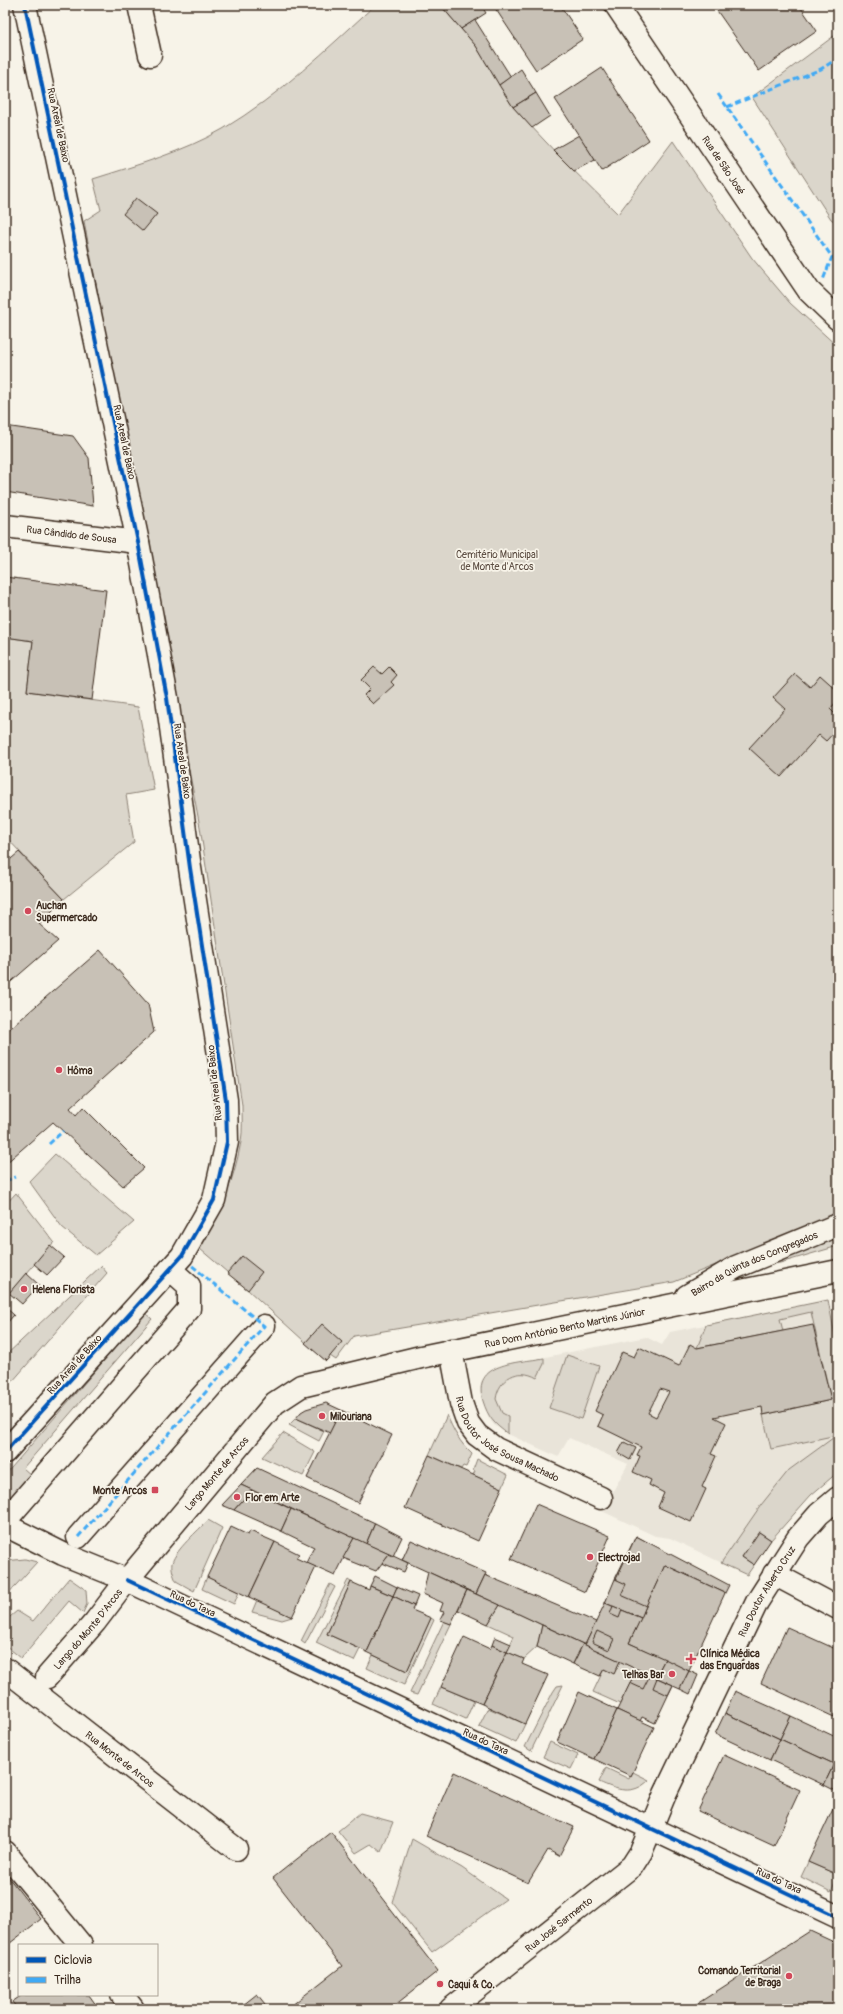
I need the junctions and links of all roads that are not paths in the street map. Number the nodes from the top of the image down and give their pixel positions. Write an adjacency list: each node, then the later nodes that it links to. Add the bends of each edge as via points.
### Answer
1 (26, 5): 7 (street, Rua Areal de Baixo)
2 (138, 5): 4 (street)
3 (616, 5): 5 (street, Rua de São José, via 809,290)
4 (150, 55)
5 (838, 319)
6 (5, 526): 7 (street, Rua Cândido de Sousa)
7 (138, 542): 9 (street, Rua Areal de Baixo, via 166,698 226,1107 227,1142 214,1200 182,1256)
8 (838, 1225): 11 (street, Bairro da Quinta dos Congregados, via 736,1267)
9 (170, 1269): 15 (street, Rua Areal de Baixo); 18 (street, via 189,1286 189,1309)
10 (838, 1271): 11 (street, Rua Dom António Bento Martins Júnior)
11 (672, 1304): 13 (street, Rua Dom António Bento Martins Júnior)
12 (264, 1326): 20 (street)
13 (451, 1350): 14 (street, Rua Dom António Bento Martins Júnior, via 310,1383); 16 (street, Rua Doutor José Sousa Machado, via 461,1403 468,1422 477,1435 496,1449)
14 (293, 1390): 21 (street, Largo Monte de Arcos, via 275,1403)
15 (5, 1452)
16 (601, 1498)
17 (838, 1498): 22 (street, Rua Doutor Alberto Cruz, via 819,1514 798,1538)
18 (5, 1521)
19 (5, 1525): 23 (street, Largo do Monte D'Arcos, via 63,1554)
20 (78, 1537)
21 (143, 1561): 23 (street, Largo do Monte D'Arcos)
22 (774, 1574): 24 (street); 27 (street, Rua Doutor Alberto Cruz, via 757,1602)
23 (127, 1580): 26 (street, Largo do Monte D'Arcos, via 95,1622); 27 (street, Rua do Taxa)
24 (838, 1608)
25 (5, 1669): 28 (street, Rua Monte de Arcos)
26 (47, 1677)
27 (651, 1828): 30 (street, Rua do Taxa); 34 (street, Rua José Sarmento, via 632,1866)
28 (236, 1848)
29 (5, 1852): 31 (street)
30 (838, 1917)
31 (80, 1944)
32 (123, 1996): 33 (street)
33 (134, 2009)
34 (451, 2009)

